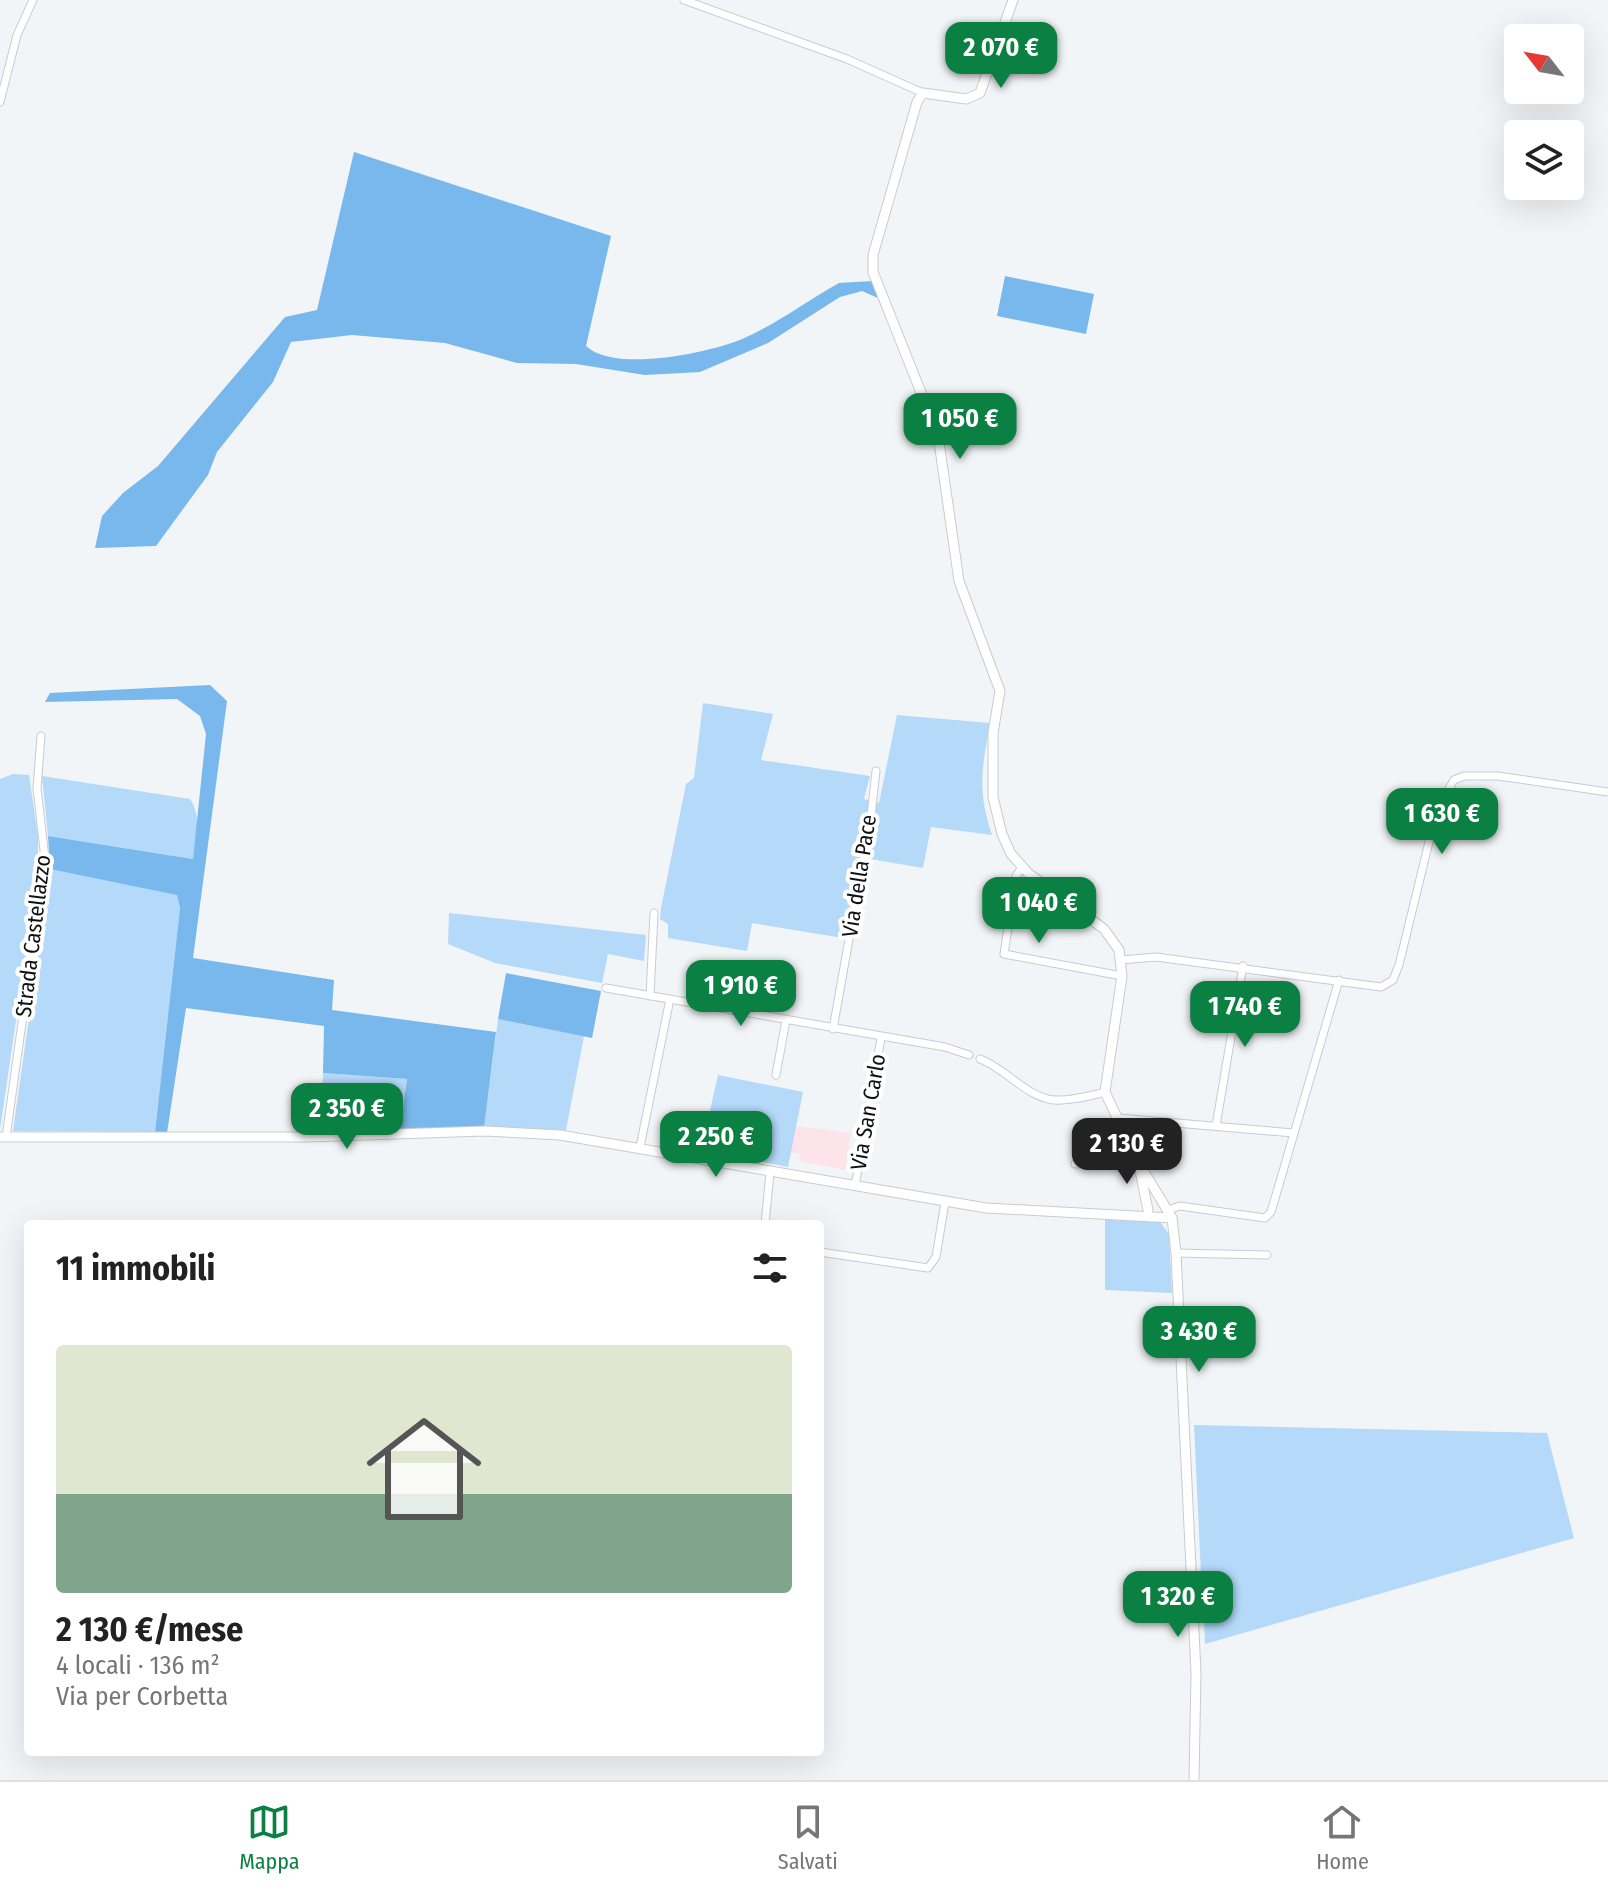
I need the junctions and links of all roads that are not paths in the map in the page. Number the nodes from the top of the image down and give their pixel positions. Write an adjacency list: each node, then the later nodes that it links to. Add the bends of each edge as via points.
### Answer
1 (33, 0): 5 (street, via 17,35)
2 (684, 0): 4 (street, via 847,59)
3 (1013, 0): 4 (street, via 980,93 966,99)
4 (923, 93): 9 (street, via 873,255 873,272 938,435 959,581 1000,691 993,733 993,797 1002,834)
5 (0, 102)
6 (41, 736): 28 (street, Strada Castellazzo, via 37,788 45,859)
7 (876, 771): 19 (street, Via della Pace)
8 (1608, 792): 14 (street, via 1498,776 1454,780 1437,809 1393,980 1381,987)
9 (1022, 867): 11 (street, via 1113,938); 13 (street, via 1016,876 1004,954)
10 (654, 913): 16 (street)
11 (1121, 960): 12 (street, via 1143,955); 13 (street)
12 (1243, 966): 14 (street); 26 (street)
13 (1122, 976): 24 (street)
14 (1339, 980): 27 (street)
15 (606, 988): 16 (street)
16 (650, 996): 17 (street)
17 (670, 999): 18 (street); 29 (street)
18 (786, 1020): 19 (street); 23 (street)
19 (833, 1029): 20 (street)
20 (881, 1038): 21 (street); 33 (street, Via San Carlo)
21 (969, 1055)
22 (980, 1059): 24 (street, via 1052,1100)
23 (776, 1075)
24 (1105, 1092): 25 (street)
25 (1117, 1118): 26 (street); 30 (street)
26 (1216, 1126): 27 (street)
27 (1294, 1133): 36 (street, via 1265,1218 1180,1206)
28 (3, 1137): 29 (street, Strada Castellazzo, via 485,1131)
29 (640, 1147): 32 (street, Strada Castellazzo)
30 (1137, 1160): 31 (street); 35 (street); 36 (street)
31 (1075, 1164)
32 (770, 1173): 33 (street, Strada Castellazzo); 38 (street)
33 (855, 1186): 34 (street, Strada Castellazzo)
34 (945, 1202): 37 (street, Strada Castellazzo); 39 (street, via 936,1257 928,1268)
35 (1148, 1210): 36 (street); 37 (street)
36 (1170, 1214): 37 (street, Strada Castellazzo); 40 (street)
37 (1137, 1217)
38 (765, 1220)
39 (824, 1253)
40 (1176, 1253): 41 (street); 42 (street, via 1196,1673)
41 (1267, 1255)
42 (1194, 1780)

